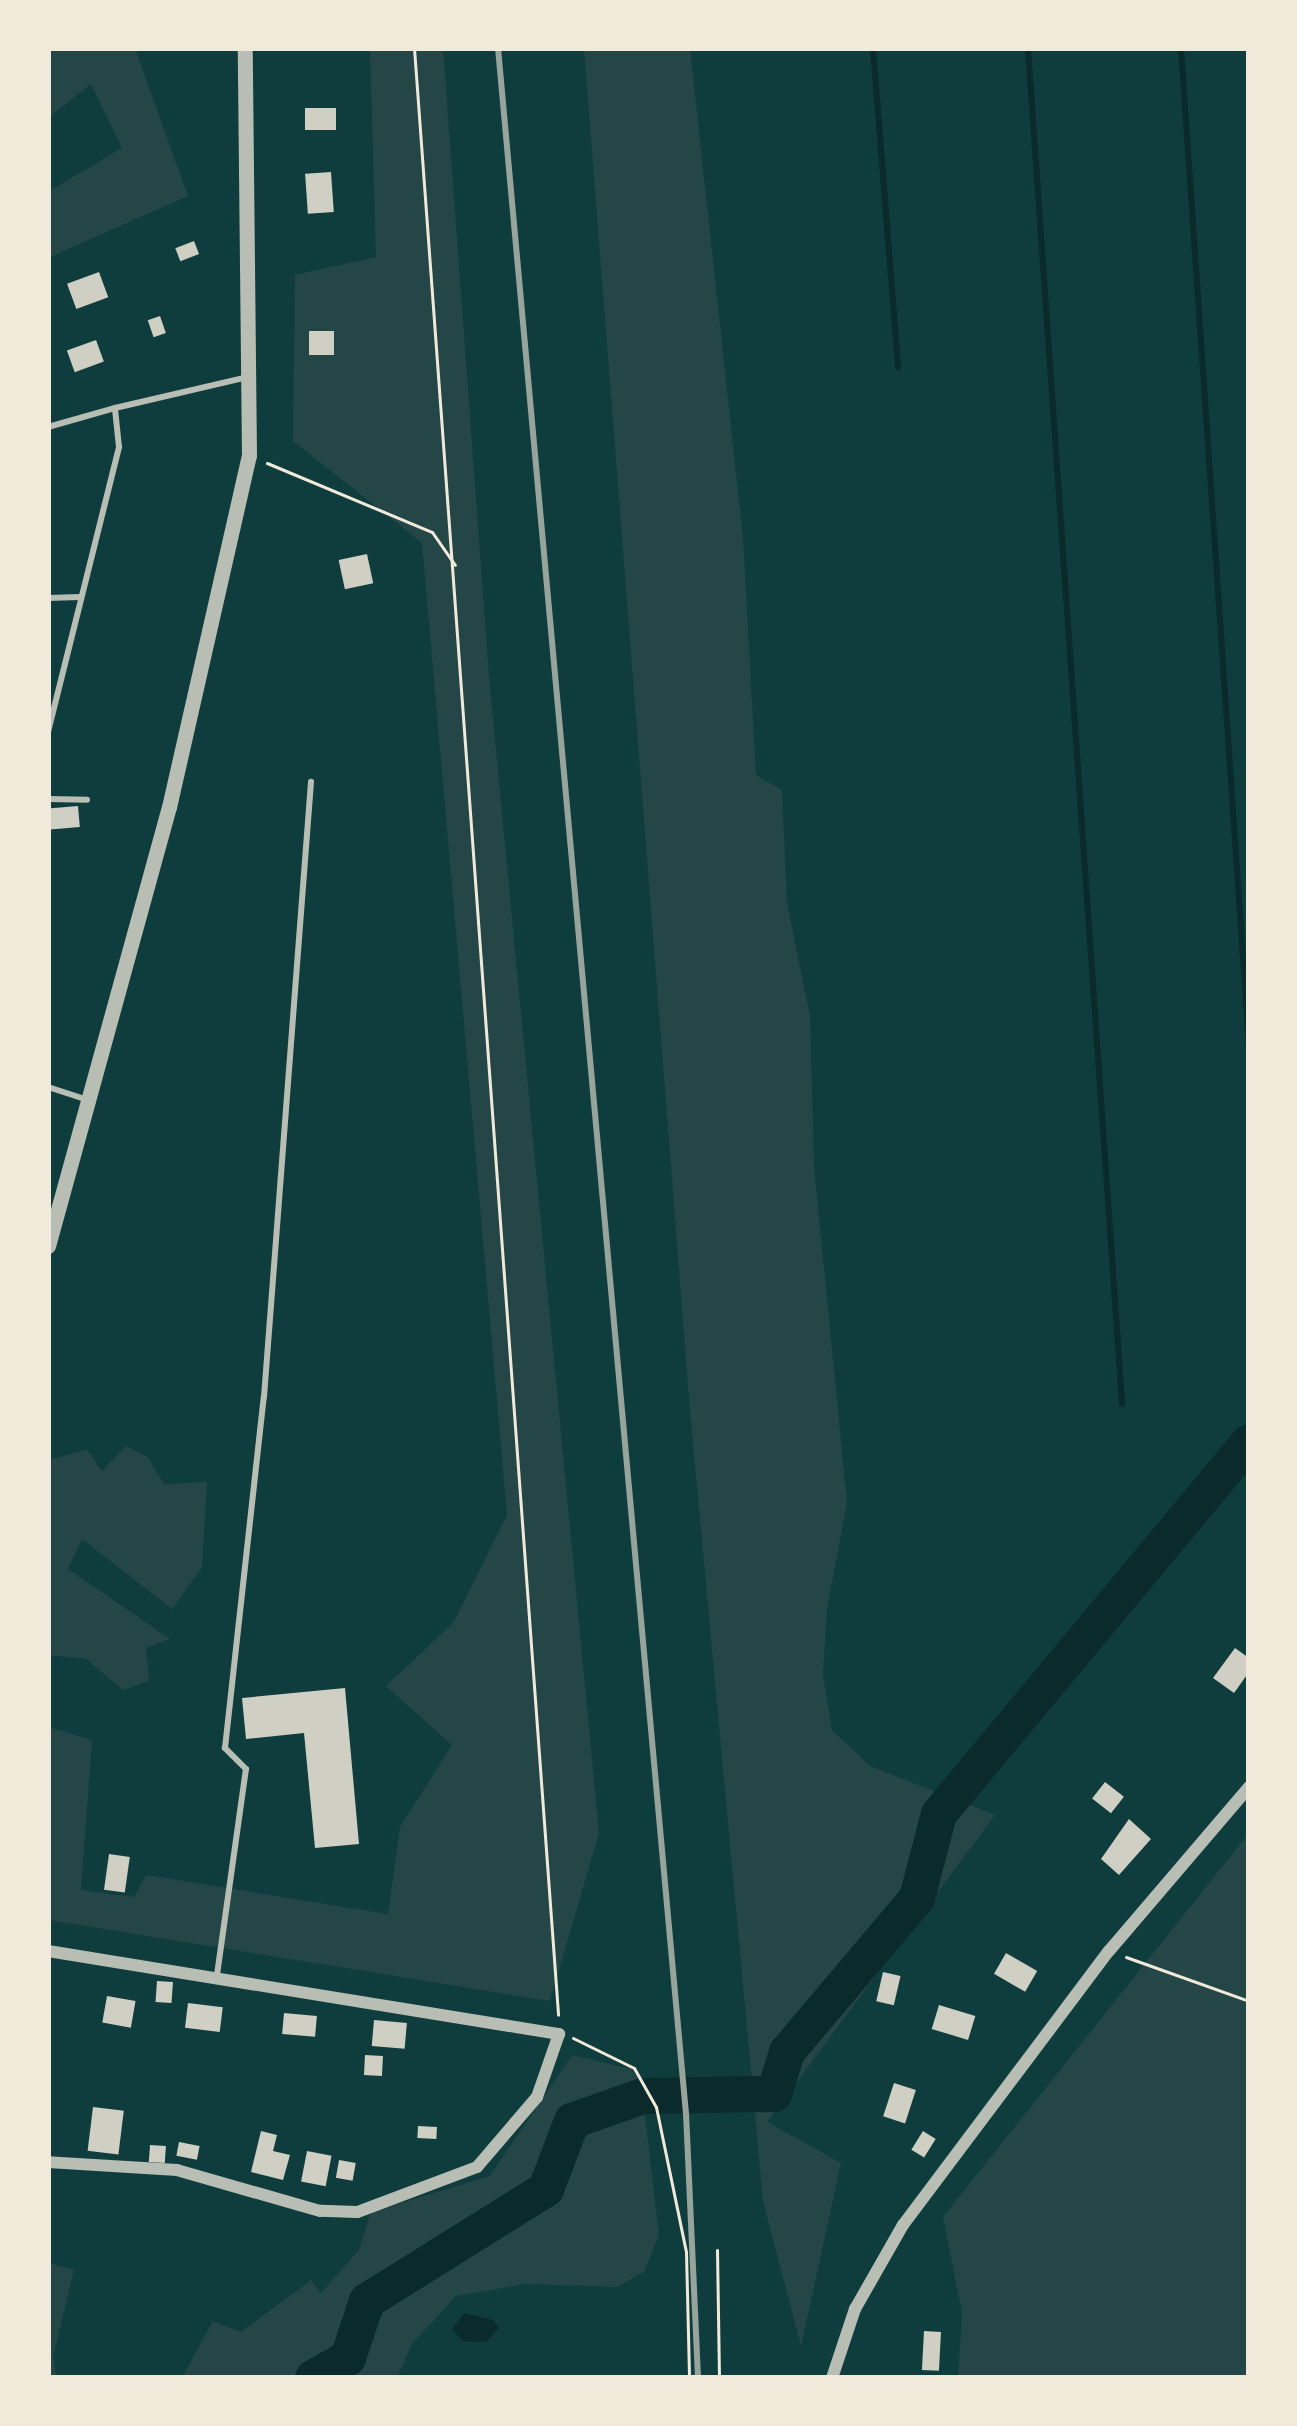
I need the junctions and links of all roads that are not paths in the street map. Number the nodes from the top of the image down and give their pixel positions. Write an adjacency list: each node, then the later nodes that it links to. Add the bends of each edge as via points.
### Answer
1 (245, 48): 2 (street)
2 (252, 376): 3 (lane); 14 (street, via 249,455)
3 (115, 408): 4 (lane); 5 (lane, via 119,447)
4 (48, 427)
5 (80, 596): 6 (lane); 8 (lane)
6 (48, 598)
7 (48, 697): 8 (lane)
8 (58, 697): 9 (lane)
9 (48, 732)
10 (311, 782): 18 (lane, via 264,1397 225,1748 246,1769)
11 (48, 799): 12 (lane)
12 (87, 800)
13 (48, 1087): 14 (lane)
14 (92, 1101): 15 (street)
15 (48, 1246)
16 (1249, 1787): 20 (street, via 1109,1951 903,2225 855,2309)
17 (48, 1951): 18 (street)
18 (217, 1979): 19 (street, via 560,2034 537,2097 477,2167 357,2212 320,2212 177,2170)
19 (48, 2162)
20 (832, 2378)

